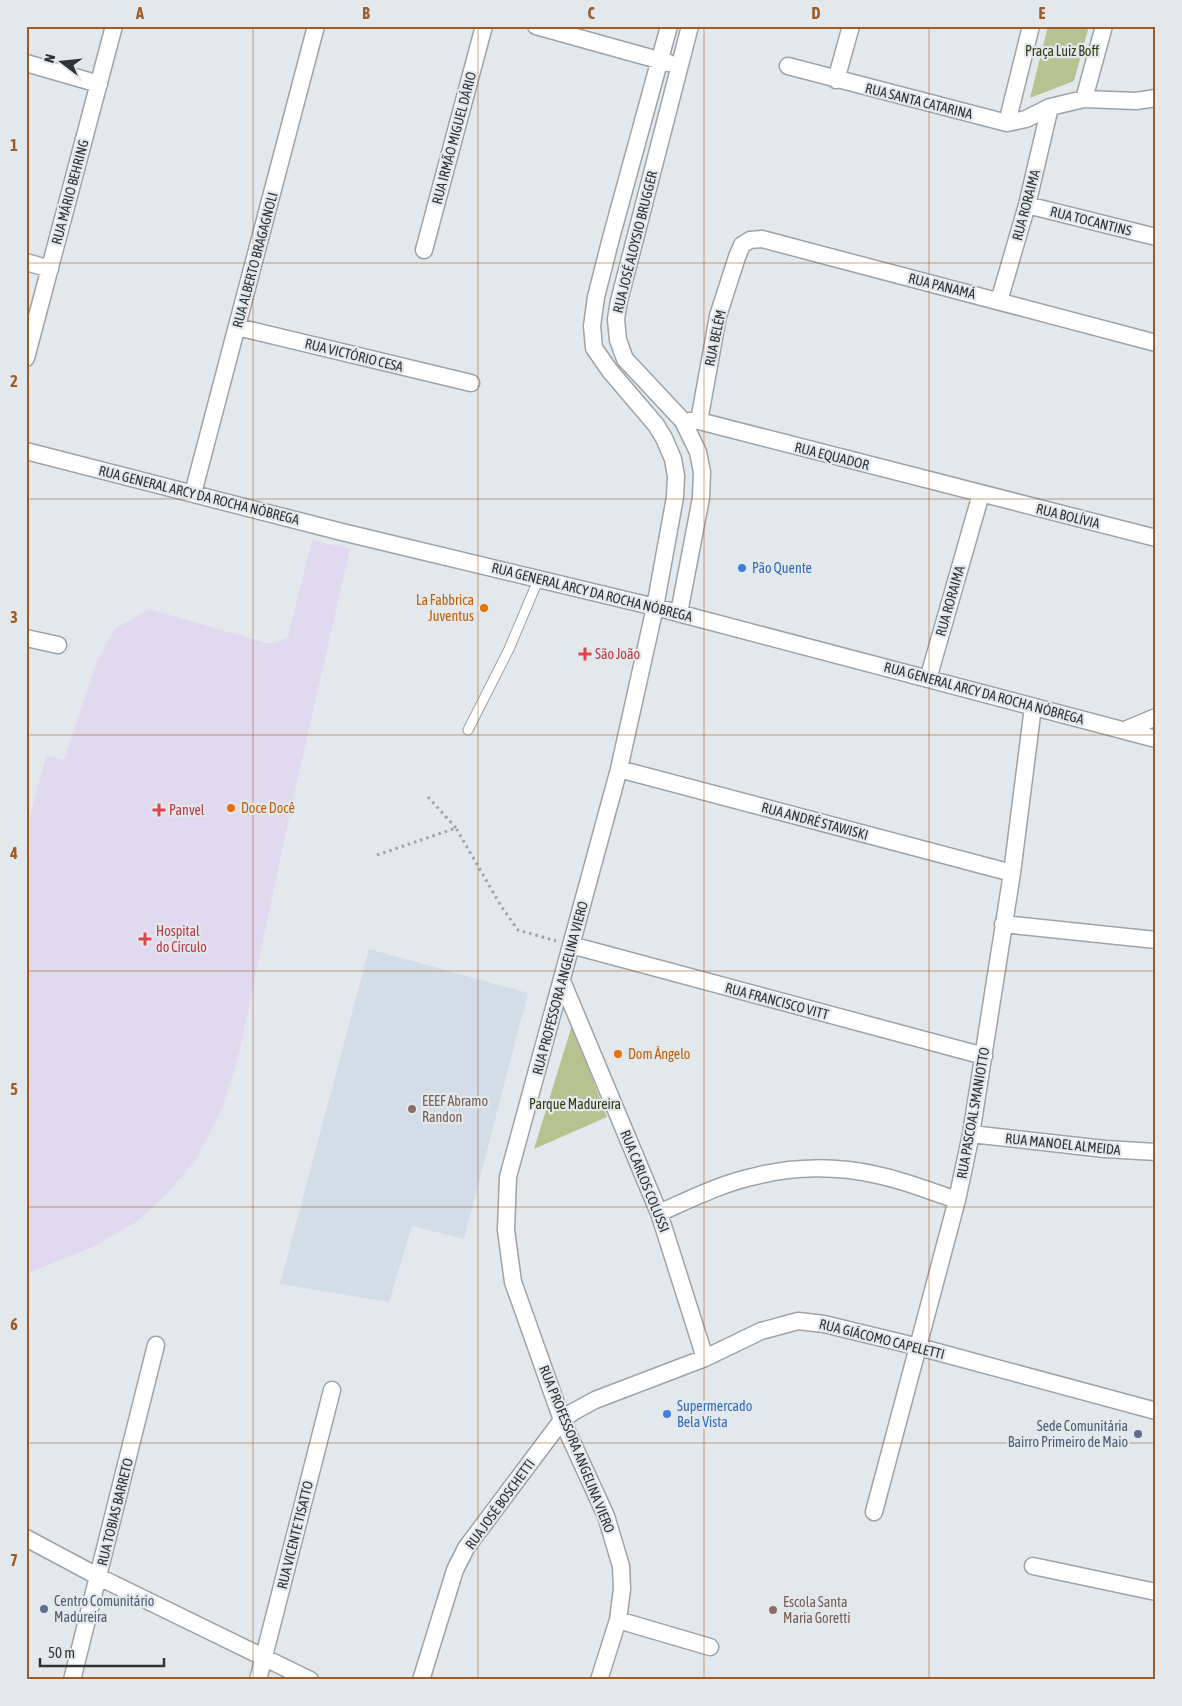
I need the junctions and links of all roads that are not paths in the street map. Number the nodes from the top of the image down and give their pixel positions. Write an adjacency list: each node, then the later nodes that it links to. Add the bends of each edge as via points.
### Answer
1 (114, 26): 15 (street, RUA MÁRIO BEHRING)
2 (316, 26): 31 (street, RUA ALBERTO BRAGAGNOLI)
3 (484, 26): 24 (street, RUA IRMÃO MIGUEL DÁRIO)
4 (536, 26): 10 (street)
5 (669, 26): 10 (street, RUA JOSÉ ALOYSIO BRUGGER)
6 (690, 26): 12 (street, RUA JOSÉ ALOYSIO BRUGGER)
7 (852, 26): 14 (street)
8 (1031, 26): 19 (street)
9 (1104, 26): 17 (street)
10 (660, 60): 12 (street); 22 (street, RUA JOSÉ ALOYSIO BRUGGER)
11 (26, 63): 15 (street)
12 (680, 66): 23 (street, RUA JOSÉ ALOYSIO BRUGGER)
13 (788, 66): 14 (street, RUA SANTA CATARINA)
14 (836, 80): 19 (street, RUA SANTA CATARINA)
15 (99, 84): 27 (street, RUA MÁRIO BEHRING)
16 (1156, 98): 17 (street, RUA SANTA CATARINA, via 1136,101)
17 (1084, 99): 18 (street, RUA SANTA CATARINA)
18 (1050, 107): 19 (street, RUA SANTA CATARINA, via 1026,119); 20 (street, RUA RORAIMA)
19 (1007, 123)
20 (1027, 204): 21 (street, RUA TOCANTINS); 29 (street, RUA RORAIMA)
21 (1156, 237)
22 (610, 238): 23 (street); 28 (street, RUA JOSÉ ALOYSIO BRUGGER)
23 (633, 245): 30 (street, RUA JOSÉ ALOYSIO BRUGGER)
24 (424, 250)
25 (737, 257): 29 (street, RUA PANAMÁ, via 742,245 762,239); 37 (street, RUA BELÉM)
26 (26, 262): 27 (street)
27 (50, 269): 33 (street, RUA MÁRIO BEHRING)
28 (596, 297): 30 (street); 35 (street, RUA JOSÉ ALOYSIO BRUGGER, via 592,326 594,348)
29 (999, 301): 32 (street, RUA PANAMÁ)
30 (618, 302): 34 (street, RUA JOSÉ ALOYSIO BRUGGER, via 618,340)
31 (237, 326): 36 (street, RUA VICTÓRIO CESA); 40 (street, RUA ALBERTO BRAGAGNOLI)
32 (1156, 343)
33 (26, 358)
34 (625, 359): 35 (street); 37 (street, RUA JOSÉ ALOYSIO BRUGGER)
35 (610, 371): 38 (street, RUA JOSÉ ALOYSIO BRUGGER)
36 (471, 383)
37 (691, 421): 38 (street); 41 (street, RUA EQUADOR); 43 (street, RUA JOSÉ ALOYSIO BRUGGER, via 702,472)
38 (656, 425): 42 (street, RUA JOSÉ ALOYSIO BRUGGER, via 673,459)
39 (26, 451): 40 (street, RUA GENERAL ARCY DA ROCHA NÓBREGA)
40 (193, 493): 45 (street, RUA GENERAL ARCY DA ROCHA NÓBREGA)
41 (981, 494): 44 (street, RUA BOLÍVIA); 50 (street, RUA RORAIMA)
42 (675, 496): 43 (street); 46 (street, RUA JOSÉ ALOYSIO BRUGGER)
43 (701, 498): 47 (street, RUA JOSÉ ALOYSIO BRUGGER)
44 (1156, 538)
45 (539, 578): 46 (street, RUA GENERAL ARCY DA ROCHA NÓBREGA); 53 (lane, via 509,649)
46 (655, 607): 47 (street, RUA GENERAL ARCY DA ROCHA NÓBREGA); 56 (street, RUA PROFESSORA ANGELINA VIERO)
47 (679, 613): 50 (street, RUA GENERAL ARCY DA ROCHA NÓBREGA)
48 (26, 638): 49 (street)
49 (58, 645)
50 (928, 679): 51 (street, RUA GENERAL ARCY DA ROCHA NÓBREGA)
51 (1033, 707): 54 (street, RUA GENERAL ARCY DA ROCHA NÓBREGA); 57 (street, RUA PASCOAL SMANIOTTO)
52 (1156, 716): 54 (street)
53 (468, 730)
54 (1125, 730): 55 (street, RUA GENERAL ARCY DA ROCHA NÓBREGA)
55 (1156, 739)
56 (619, 769): 57 (street, RUA ANDRÉ STAWISKI); 60 (street, RUA PROFESSORA ANGELINA VIERO)
57 (1012, 873): 58 (street, RUA PASCOAL SMANIOTTO)
58 (1003, 924): 59 (street); 62 (street, RUA PASCOAL SMANIOTTO)
59 (1156, 940)
60 (572, 945): 61 (street, RUA PROFESSORA ANGELINA VIERO); 62 (street, RUA FRANCISCO VITT)
61 (562, 982): 66 (street, RUA CARLOS COLUSSI); 72 (street, RUA PROFESSORA ANGELINA VIERO, via 508,1177 506,1230 513,1282)
62 (984, 1056): 63 (street, RUA PASCOAL SMANIOTTO)
63 (971, 1134): 64 (street, RUA MANOEL ALMEIDA); 65 (street, RUA PASCOAL SMANIOTTO)
64 (1156, 1152)
65 (957, 1200): 66 (street, via 878,1175 840,1169 796,1169 756,1175); 68 (street, RUA PASCOAL SMANIOTTO)
66 (659, 1213): 69 (street, RUA CARLOS COLUSSI)
67 (156, 1345): 76 (street, RUA TOBIAS BARRETO)
68 (918, 1347): 69 (street, RUA GIÁCOMO CAPELETTI, via 824,1324 798,1321 761,1331); 71 (street, RUA GIÁCOMO CAPELETTI); 73 (street, RUA PASCOAL SMANIOTTO)
69 (705, 1358): 72 (street, RUA GIÁCOMO CAPELETTI, via 595,1400)
70 (332, 1390): 80 (street, RUA VICENTE TISATTO)
71 (1156, 1411)
72 (562, 1420): 78 (street, RUA PROFESSORA ANGELINA VIERO, via 606,1516 621,1566); 84 (street, RUA JOSÉ BOSCHETTI, via 466,1548 455,1570)
73 (874, 1512)
74 (26, 1538): 76 (street)
75 (1033, 1566): 77 (street)
76 (99, 1577): 80 (street); 81 (street, RUA TOBIAS BARRETO)
77 (1156, 1592)
78 (618, 1620): 79 (street); 85 (street, RUA PROFESSORA ANGELINA VIERO)
79 (710, 1647)
80 (264, 1658): 82 (street, RUA VICENTE TISATTO); 83 (street)
81 (72, 1680)
82 (258, 1680)
83 (310, 1680)
84 (421, 1680)
85 (599, 1680)

